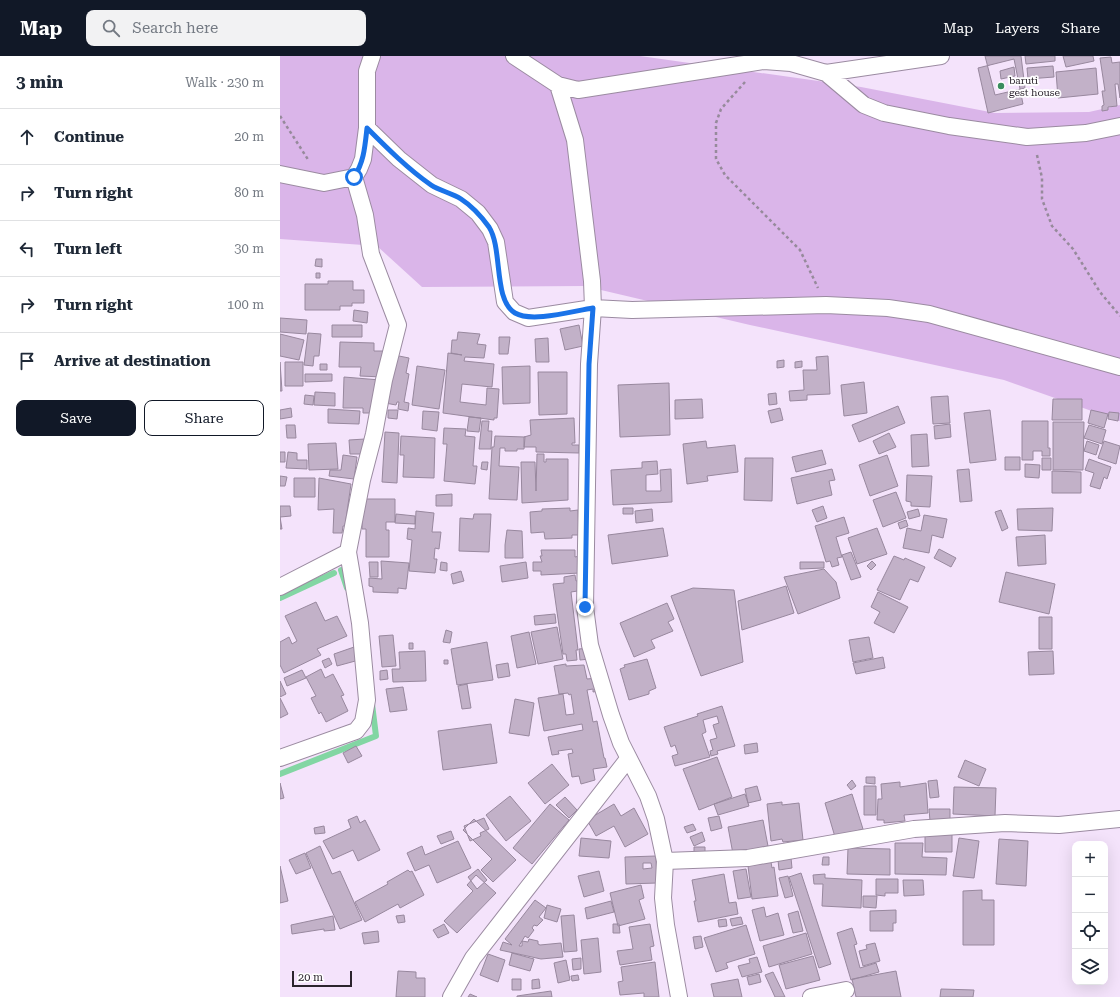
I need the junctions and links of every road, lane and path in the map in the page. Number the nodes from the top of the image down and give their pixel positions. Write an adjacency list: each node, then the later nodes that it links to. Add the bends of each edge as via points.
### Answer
1 (372, 56): 9 (street, via 367,71)
2 (514, 56): 6 (street)
3 (941, 56): 5 (street)
4 (764, 61): 5 (street, via 791,62); 6 (street, via 578,90); 14 (path, via 721,109 716,123 716,159 724,175 800,250)
5 (826, 73): 10 (street, via 864,105 884,113)
6 (558, 85): 15 (street, via 575,140)
7 (280, 116): 13 (path)
8 (1120, 126): 10 (street, via 1086,133)
9 (367, 128): 12 (street, via 363,159); 15 (street, via 399,159 432,185 461,199 478,213 496,242 505,302 514,312 528,318)
10 (1026, 137): 16 (path, via 1036,152 1042,178 1042,199 1052,226 1073,249 1100,292)
11 (280, 174): 13 (street)
12 (354, 177): 13 (street); 18 (street, via 365,215 371,254 398,325)
13 (324, 183)
14 (826, 305): 15 (street, via 632,310); 17 (street, via 888,308 930,314)
15 (593, 308): 21 (street, via 589,364 585,607 590,645 611,716)
16 (1120, 316)
17 (1120, 367)
18 (348, 552): 19 (street); 20 (street, via 360,623 367,700 363,722 356,731)
19 (280, 587)
20 (280, 758)
21 (628, 759): 23 (street, via 648,796); 25 (street, via 472,958)
22 (1120, 819): 23 (street, via 1059,825 1005,823 914,829 748,858)
23 (665, 861): 26 (street, via 663,898)
24 (846, 990): 27 (street)
25 (451, 997)
26 (679, 997)
27 (811, 997)

